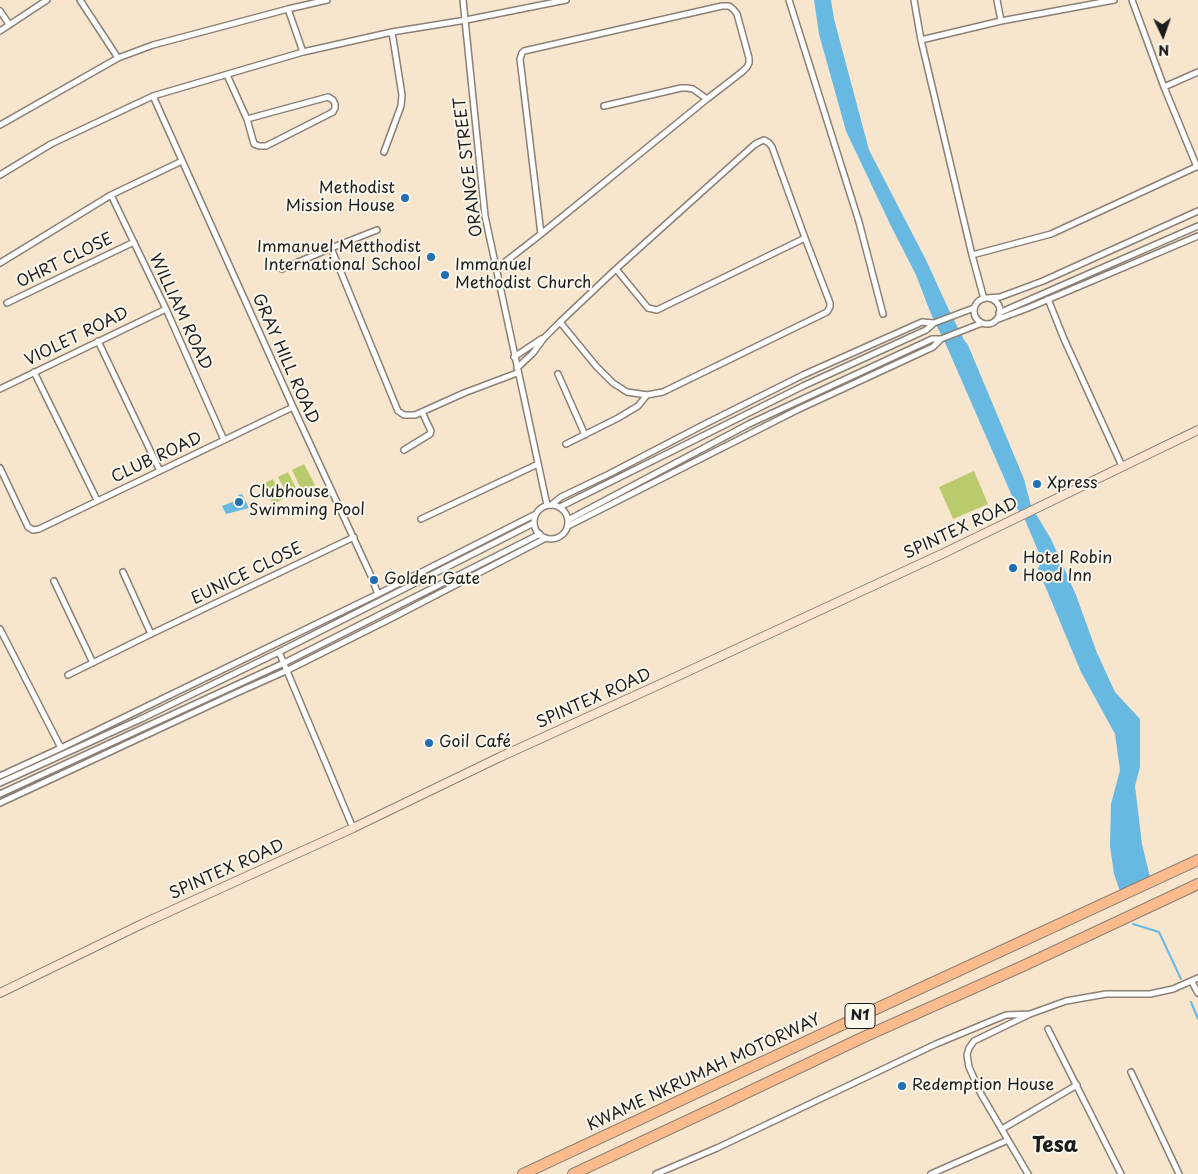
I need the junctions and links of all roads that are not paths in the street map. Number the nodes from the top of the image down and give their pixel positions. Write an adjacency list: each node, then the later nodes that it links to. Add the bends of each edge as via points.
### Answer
1 (47, 0): 15 (street)
2 (80, 0): 20 (street)
3 (327, 0): 11 (street)
4 (463, 0): 13 (street, ORANGE STREET)
5 (566, 0): 13 (street)
6 (789, 0): 53 (street, via 859,222)
7 (914, 0): 18 (street)
8 (997, 0): 14 (street)
9 (1114, 0): 14 (street)
10 (1132, 0): 23 (street)
11 (288, 9): 19 (street); 20 (street, via 153,45)
12 (0, 11): 15 (street)
13 (466, 20): 17 (street); 45 (street, ORANGE STREET, via 485,216)
14 (1001, 21): 18 (street)
15 (9, 24): 16 (street)
16 (0, 31)
17 (392, 32): 19 (street); 29 (street, via 402,95)
18 (921, 40): 42 (street)
19 (304, 52): 22 (street)
20 (118, 58): 28 (street)
21 (1198, 72): 23 (street)
22 (227, 75): 24 (street); 27 (street)
23 (1164, 87): 31 (street)
24 (153, 96): 30 (street, GRAY HILL ROAD); 32 (street, via 51,144)
25 (707, 99): 26 (street, via 693,90 681,88); 37 (street); 37 (street, via 742,72 750,58 737,14 729,6 524,51 520,60)
26 (604, 106)
27 (247, 119): 27 (street, via 328,97 335,104 333,112 266,146 254,144)
28 (0, 124)
29 (384, 152)
30 (182, 161): 33 (street); 67 (street, GRAY HILL ROAD)
31 (1197, 167): 42 (street, via 1051,234)
32 (0, 175)
33 (111, 195): 40 (street, WILLIAM ROAD); 43 (street)
34 (1198, 211): 47 (street, via 1043,281)
35 (1198, 226): 52 (street)
36 (377, 230): 41 (street)
37 (541, 234): 45 (street)
38 (1198, 236): 48 (street)
39 (804, 238): 46 (street, via 657,310 648,308); 46 (street, via 772,148 764,140 754,145); 66 (street, via 830,303 827,312 663,392)
40 (134, 242): 49 (street, OHRT CLOSE); 51 (street, WILLIAM ROAD)
41 (332, 248): 44 (street); 68 (street, via 398,411 404,415)
42 (972, 255): 47 (street)
43 (0, 263)
44 (282, 269)
45 (496, 269): 61 (street, ORANGE STREET)
46 (616, 269): 55 (street)
47 (986, 299): 50 (street); 52 (street, via 992,299 998,305)
48 (1048, 299): 54 (street); 75 (street)
49 (7, 303)
50 (974, 308): 56 (street); 57 (street, via 976,319)
51 (166, 309): 60 (street, VIOLET ROAD); 71 (street, WILLIAM ROAD)
52 (999, 313): 54 (street)
53 (884, 314)
54 (996, 320): 57 (street, via 990,324)
55 (560, 322): 58 (street); 66 (street, via 613,383 627,392)
56 (934, 323): 79 (street, via 922,322 803,375); 80 (street, via 926,330 804,386)
57 (982, 323): 59 (street)
58 (544, 338): 61 (street); 62 (street)
59 (941, 339): 83 (street, via 932,339 749,424); 85 (street, via 933,347 800,409)
60 (98, 341): 63 (street, VIOLET ROAD); 77 (street)
61 (514, 357): 62 (street, ORANGE STREET)
62 (517, 370): 68 (street); 74 (street, ORANGE STREET)
63 (34, 372): 65 (street, VIOLET ROAD); 78 (street)
64 (558, 374): 70 (street)
65 (0, 389)
66 (647, 395): 70 (street, via 638,406)
67 (293, 407): 71 (street, CLUB ROAD); 87 (street, GRAY HILL ROAD)
68 (422, 412): 73 (street, via 432,432)
69 (1198, 430): 75 (main road, SPINTEX ROAD)
70 (585, 435): 72 (street)
71 (224, 440): 77 (street, CLUB ROAD)
72 (566, 444)
73 (404, 450)
74 (538, 464): 79 (street, ORANGE STREET); 82 (street)
75 (1122, 466): 106 (main road, SPINTEX ROAD, via 1020,517)
76 (0, 468): 78 (street, CLUB ROAD, via 28,528 33,530)
77 (160, 471): 78 (street, CLUB ROAD)
78 (97, 500)
79 (549, 505): 80 (street); 81 (street)
80 (560, 507): 83 (street)
81 (536, 514): 84 (street); 93 (street)
82 (421, 519)
83 (568, 520): 85 (street)
84 (534, 524): 86 (street); 96 (street)
85 (568, 526): 88 (street, via 558,537)
86 (540, 534): 88 (street); 98 (street)
87 (354, 537): 90 (street, GRAY HILL ROAD); 95 (street, EUNICE CLOSE)
88 (546, 538): 99 (street)
89 (123, 572): 95 (street)
90 (372, 578)
91 (54, 581): 97 (street)
92 (374, 584): 93 (street)
93 (378, 594): 101 (street)
94 (0, 629): 101 (street)
95 (152, 634): 97 (street, EUNICE CLOSE)
96 (279, 652): 98 (street); 103 (street)
97 (93, 663): 100 (street, EUNICE CLOSE)
98 (284, 663): 99 (street); 104 (street)
99 (288, 670): 105 (street); 106 (street)
100 (68, 676)
101 (61, 748): 102 (street)
102 (0, 776)
103 (0, 782)
104 (0, 794)
105 (0, 803)
106 (353, 828): 111 (main road, SPINTEX ROAD)
107 (1198, 860): 119 (highway, KWAME NKRUMAH MOTORWAY / N1)
108 (1198, 884): 120 (highway, N1)
109 (1198, 978): 110 (street)
110 (1192, 982): 112 (street); 113 (street, via 1150,994 1106,994 1066,1000)
111 (0, 993)
112 (1198, 993)
113 (1030, 1014): 117 (street, via 974,1041 967,1055 969,1067); 121 (street, via 1006,1015 936,1044)
114 (1048, 1029): 116 (street)
115 (1131, 1072): 125 (street)
116 (1077, 1085): 117 (street); 124 (street)
117 (1002, 1130): 118 (street)
118 (1008, 1140): 122 (street); 123 (street)
119 (523, 1174)
120 (573, 1174)
121 (656, 1174)
122 (932, 1174)
123 (1028, 1174)
124 (1122, 1174)
125 (1178, 1174)

